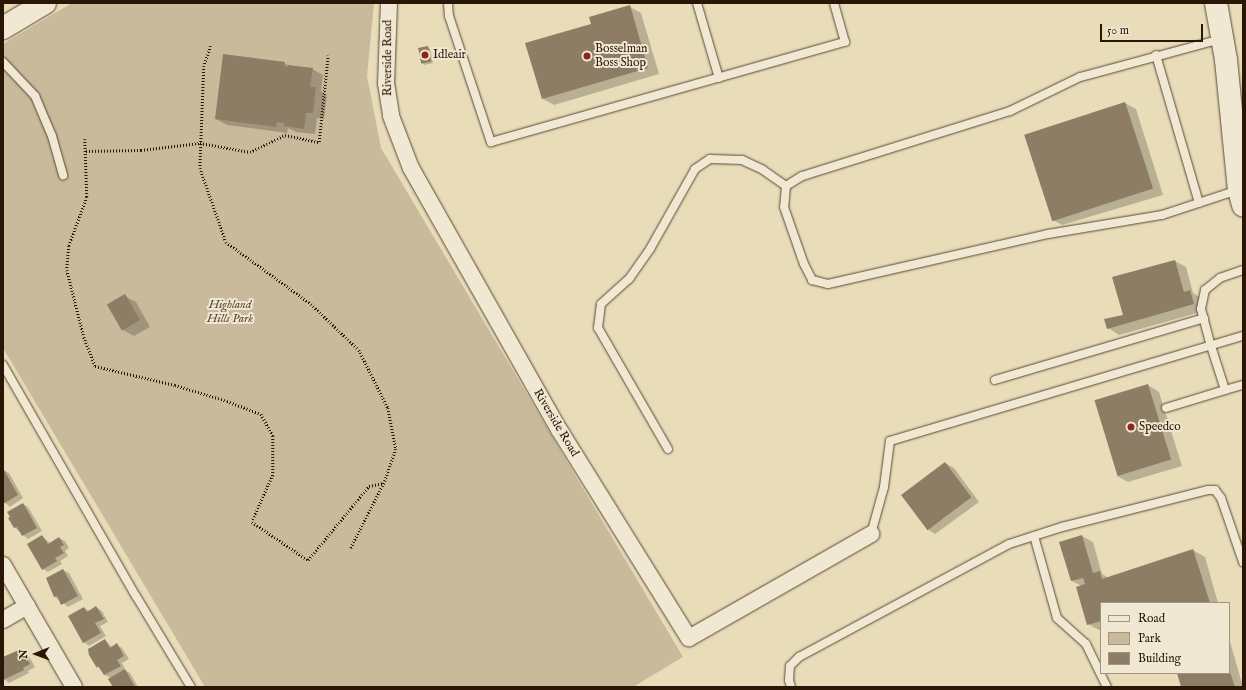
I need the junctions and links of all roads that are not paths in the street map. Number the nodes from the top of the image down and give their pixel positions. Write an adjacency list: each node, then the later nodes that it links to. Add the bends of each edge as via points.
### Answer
1 (45, 3): 7 (main road)
2 (389, 3): 26 (street, Riverside Road, via 386,83 390,116 411,168 560,431 690,638)
3 (448, 3): 11 (lane, via 449,16 491,142)
4 (697, 3): 11 (lane)
5 (834, 3): 11 (lane, via 845,42)
6 (1216, 3): 8 (main road)
7 (3, 28)
8 (1223, 39): 9 (lane); 14 (main road)
9 (1156, 55): 13 (lane, via 1080,77 1010,111 802,176); 15 (lane)
10 (3, 62): 12 (lane, via 35,96 52,136)
11 (719, 78)
12 (63, 175)
13 (786, 186): 15 (lane, via 784,206 804,264 812,280 828,284 1048,234 1162,215); 25 (lane, via 742,160 710,159 695,169 650,249 629,279 601,304 598,328)
14 (1241, 197): 15 (lane)
15 (1199, 203)
16 (1243, 270): 17 (lane, via 1220,278 1205,290 1201,310)
17 (1204, 318): 19 (lane); 21 (lane)
18 (1243, 336): 19 (lane)
19 (1211, 346): 23 (lane); 26 (lane, via 890,441 884,487)
20 (3, 365): 35 (lane)
21 (995, 380)
22 (1243, 385): 23 (lane)
23 (1226, 390): 24 (lane)
24 (1166, 408)
25 (668, 449)
26 (871, 534)
27 (1034, 536): 28 (lane, via 1215,490 1221,498); 32 (lane, via 1057,618 1086,644); 36 (lane, via 1009,544 799,657 790,666)
28 (1243, 562)
29 (3, 565): 30 (street)
30 (27, 606): 31 (street); 34 (street)
31 (3, 620)
32 (1100, 673)
33 (1101, 674): 37 (lane)
34 (74, 687)
35 (190, 687)
36 (791, 687)
37 (1107, 687)

